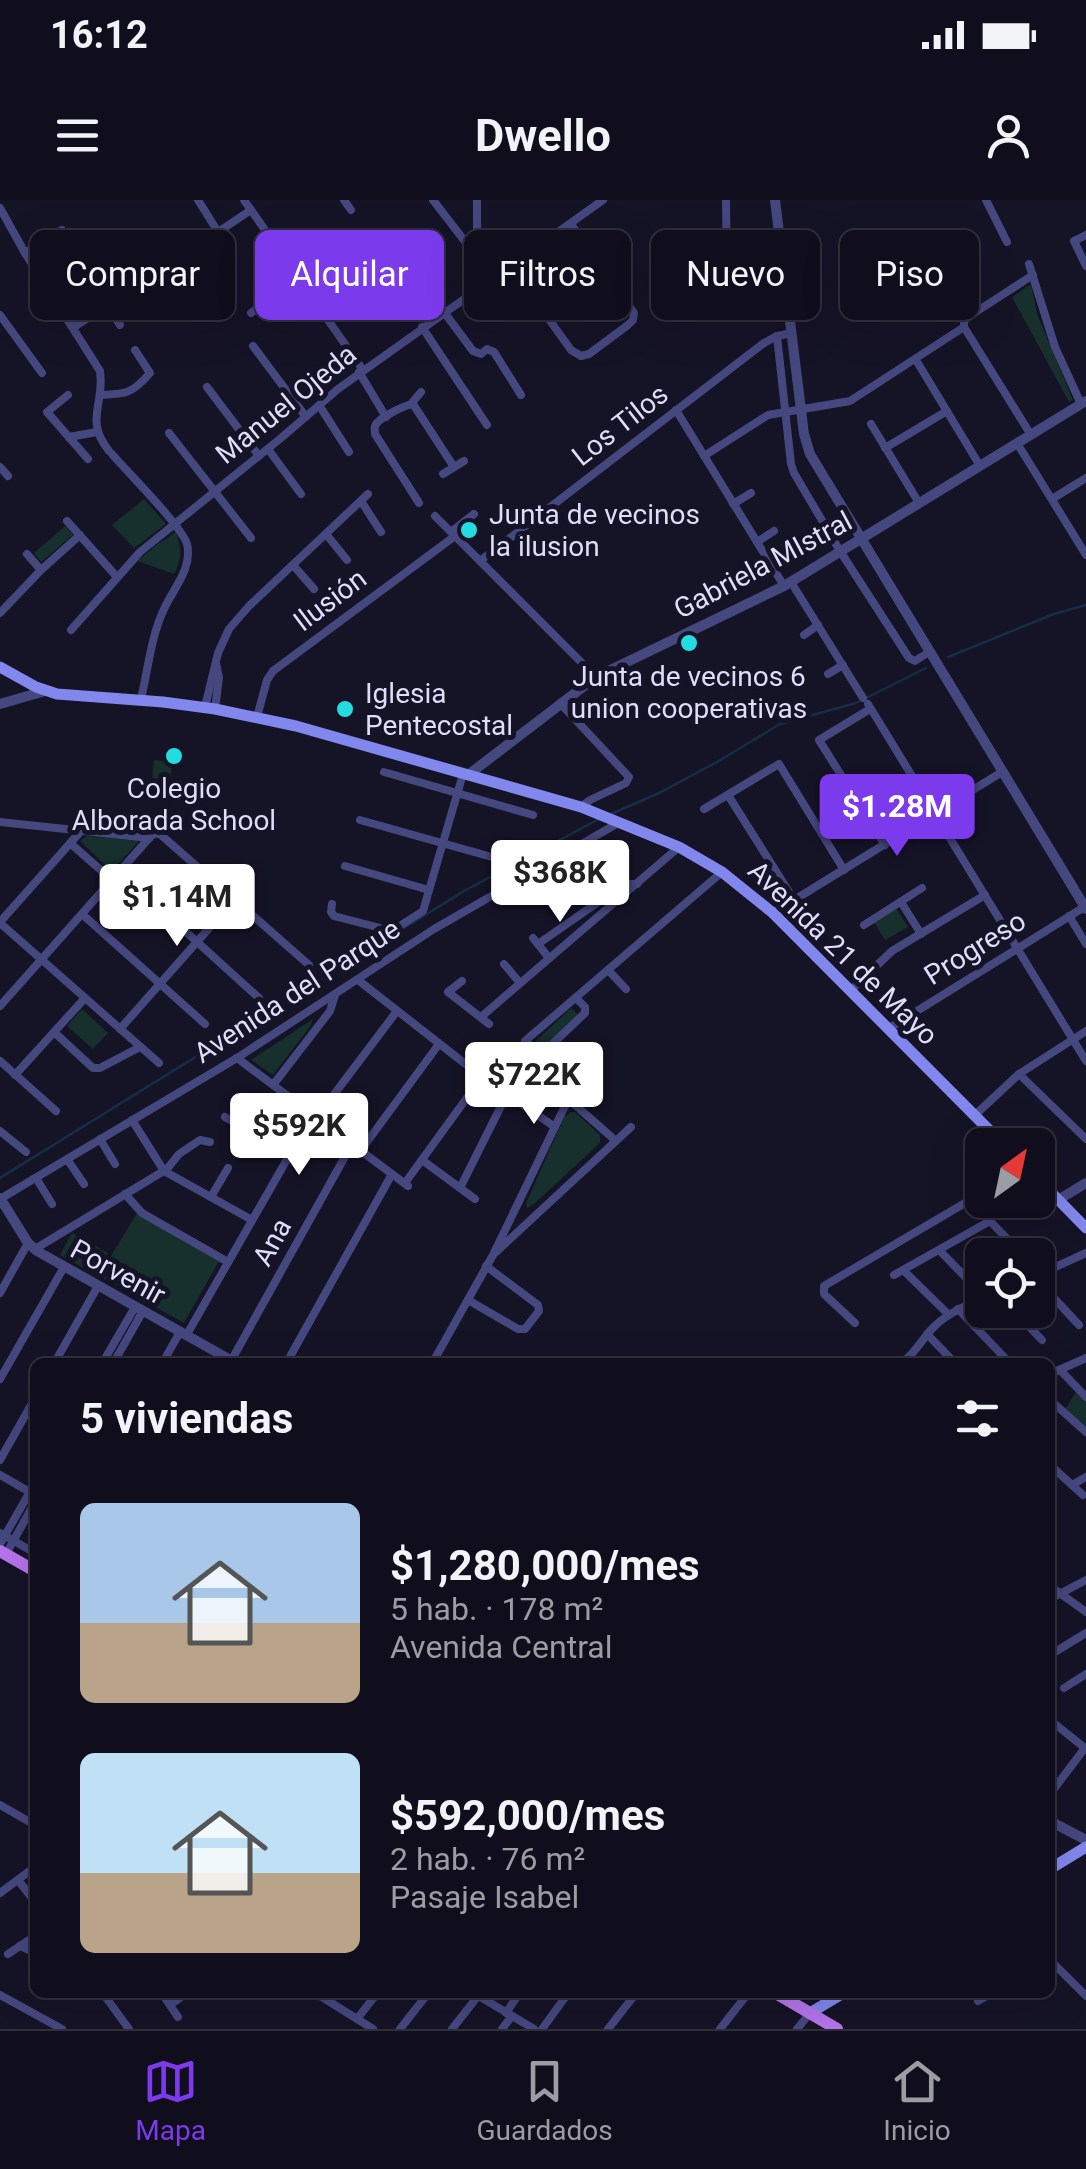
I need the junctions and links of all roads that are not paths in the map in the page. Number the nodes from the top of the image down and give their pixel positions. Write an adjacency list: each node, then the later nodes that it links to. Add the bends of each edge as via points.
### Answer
1 (198, 200): 15 (street)
2 (244, 200): 12 (street)
3 (344, 200): 13 (street)
4 (433, 200): 11 (street); 23 (street)
5 (477, 200): 18 (street)
6 (603, 200): 14 (street, Manuel Ojeda)
7 (726, 200): 21 (street)
8 (775, 200): 45 (street)
9 (986, 200): 24 (street)
10 (0, 208): 26 (street)
11 (423, 209)
12 (251, 210): 16 (street); 17 (street)
13 (352, 210)
14 (570, 224): 19 (street, Manuel Ojeda); 20 (street)
15 (217, 230)
16 (221, 230)
17 (265, 230)
18 (477, 230)
19 (562, 230)
20 (574, 230)
21 (726, 230)
22 (1086, 234): 28 (street, via 1074,241)
23 (464, 241)
24 (1007, 242)
25 (30, 250): 26 (street)
26 (25, 253): 44 (street)
27 (1029, 264): 29 (street)
28 (1086, 266)
29 (1033, 275): 43 (street, via 968,317); 57 (street, via 1055,347)
30 (464, 298): 33 (street, Manuel Ojeda)
31 (255, 310): 34 (street)
32 (631, 310): 40 (street, via 631,323 581,356)
33 (444, 312): 56 (street, via 474,351 494,352)
34 (250, 314)
35 (0, 315): 51 (street)
36 (85, 320): 44 (street)
37 (117, 320): 41 (street)
38 (326, 320): 50 (street)
39 (432, 320): 42 (street, Manuel Ojeda)
40 (550, 320)
41 (120, 324)
42 (422, 327): 50 (street, Manuel Ojeda); 67 (street)
43 (964, 327): 49 (street); 70 (street)
44 (73, 328): 55 (street, via 100,371)
45 (792, 333): 46 (street, Los Tilos); 60 (street)
46 (777, 336): 61 (street, Los Tilos); 62 (street)
47 (253, 346): 64 (street)
48 (135, 350): 55 (street, via 150,373 130,393)
49 (916, 360): 60 (street, via 850,401); 63 (street)
50 (361, 371): 59 (street, Manuel Ojeda); 65 (street)
51 (42, 373)
52 (207, 387): 76 (street)
53 (421, 392): 58 (street)
54 (68, 395): 71 (street, via 48,412)
55 (100, 395): 68 (street)
56 (521, 395)
57 (1084, 403): 70 (street, Gabriela MIstral)
58 (411, 404): 65 (street); 82 (street)
59 (319, 405): 64 (street, Manuel Ojeda); 75 (street)
60 (801, 409): 62 (street); 103 (street, via 810,454)
61 (676, 410): 77 (street); 109 (street, Los Tilos)
62 (785, 411): 77 (street); 105 (street, via 792,468)
63 (946, 411): 73 (street); 80 (street)
64 (306, 417): 74 (street, Manuel Ojeda)
65 (386, 417): 90 (street, via 375,434)
66 (871, 424): 73 (street)
67 (487, 425)
68 (97, 432): 71 (street); 96 (street)
69 (170, 433): 86 (street)
70 (1031, 435): 72 (street, Gabriela MIstral)
71 (69, 437): 78 (street)
72 (1017, 443): 80 (street, Gabriela MIstral); 89 (street)
73 (885, 448): 91 (street)
74 (268, 449): 76 (street, Manuel Ojeda); 88 (street)
75 (350, 452)
76 (259, 456): 86 (street, Manuel Ojeda)
77 (704, 456): 92 (street)
78 (88, 460)
79 (464, 461): 82 (street)
80 (980, 466): 91 (street, Gabriela MIstral)
81 (0, 467): 84 (street)
82 (454, 467): 83 (street)
83 (443, 474)
84 (8, 476)
85 (1086, 478): 89 (street)
86 (214, 492): 96 (street, Manuel Ojeda); 102 (street)
87 (751, 493): 92 (street)
88 (301, 494)
89 (1052, 499): 106 (street)
90 (420, 503)
91 (918, 503): 103 (street, Gabriela MIstral)
92 (734, 504): 104 (street)
93 (474, 514): 100 (street, Ilusión)
94 (435, 516): 100 (street)
95 (68, 521): 101 (street)
96 (174, 524): 112 (street, Manuel Ojeda); 125 (street, via 187,544 187,561 160,620)
97 (774, 531): 104 (street)
98 (382, 532): 99 (street, via 364,498)
99 (326, 534): 108 (street); 110 (street)
100 (453, 534): 109 (street); 130 (street, Ilusión, via 273,671)
101 (80, 535): 111 (street); 112 (street)
102 (251, 538)
103 (861, 539): 105 (street, Gabriela MIstral); 119 (street)
104 (756, 542): 113 (street)
105 (840, 551): 113 (street, Gabriela MIstral); 119 (street, via 910,660)
106 (1085, 551)
107 (27, 554): 111 (street)
108 (347, 560)
109 (480, 561): 123 (street)
110 (293, 565): 114 (street); 129 (street, via 223,640)
111 (41, 570): 115 (street)
112 (117, 577): 117 (street, Manuel Ojeda)
113 (788, 584): 116 (street); 123 (street, Gabriela MIstral)
114 (314, 588)
115 (0, 612)
116 (818, 626): 118 (street); 120 (street)
117 (71, 630)
118 (804, 635)
119 (929, 652): 132 (street)
120 (843, 665): 122 (street); 128 (street)
121 (0, 667): 124 (main road)
122 (828, 674)
123 (596, 677): 126 (street, Gabriela MIstral)
124 (45, 691): 125 (main road, Avenida 21 de Mayo); 127 (street)
125 (141, 700): 129 (main road, Avenida 21 de Mayo)
126 (560, 703): 133 (street, Gabriela MIstral); 136 (street, via 628,777)
127 (0, 704)
128 (867, 704): 138 (street); 149 (street, via 819,740)
129 (210, 708): 130 (main road, Avenida 21 de Mayo)
130 (257, 718): 133 (main road, Avenida 21 de Mayo)
131 (384, 772): 134 (street)
132 (1002, 772): 138 (street); 166 (street)
133 (465, 775): 134 (street); 136 (main road, Avenida 21 de Mayo)
134 (457, 793): 139 (street); 148 (street)
135 (728, 794): 137 (street); 153 (street, via 780,764); 163 (street)
136 (580, 807): 141 (main road, Avenida 21 de Mayo)
137 (704, 809)
138 (936, 813): 149 (street); 161 (street)
139 (533, 815)
140 (360, 820): 148 (street)
141 (615, 820): 150 (main road, Avenida 21 de Mayo); 181 (street, Avenida del Parque)
142 (0, 822): 143 (street)
143 (10, 824): 144 (street); 145 (street)
144 (81, 831): 146 (street); 147 (street)
145 (0, 836)
146 (152, 836): 154 (street); 162 (street, via 161,835)
147 (70, 843): 156 (street); 170 (street)
148 (443, 844): 151 (street); 160 (street)
149 (884, 845): 153 (street)
150 (679, 847): 155 (main road, Avenida 21 de Mayo); 158 (street)
151 (506, 861)
152 (345, 866): 160 (street)
153 (844, 870): 163 (street)
154 (120, 871): 156 (street); 173 (street)
155 (722, 872): 168 (main road, Avenida 21 de Mayo); 180 (street)
156 (112, 880): 167 (street)
157 (248, 884): 162 (street)
158 (637, 884): 176 (street); 176 (street, via 624,884 535,941)
159 (922, 888): 164 (street)
160 (430, 890): 165 (street, via 424,911 395,929 334,916)
161 (985, 895): 172 (street); 175 (street)
162 (234, 900): 173 (street); 179 (street)
163 (794, 900): 168 (street)
164 (902, 902): 171 (street); 172 (street)
165 (332, 904)
166 (1086, 907): 169 (street, Progreso)
167 (82, 914): 177 (street); 184 (street)
168 (773, 914): 186 (main road, Avenida 21 de Mayo)
169 (1069, 916): 174 (street); 175 (street, Progreso)
170 (0, 922): 177 (street)
171 (864, 925)
172 (921, 934): 186 (street)
173 (197, 942): 184 (street); 189 (street)
174 (1086, 944)
175 (1018, 948): 197 (street, Progreso); 200 (street)
176 (550, 958): 183 (street)
177 (41, 960): 188 (street); 191 (street)
178 (504, 964): 183 (street)
179 (309, 966)
180 (608, 970): 185 (street); 190 (street)
181 (358, 980): 187 (street, Avenida del Parque); 192 (street)
182 (462, 981): 193 (street, via 448,992)
183 (520, 983): 193 (street)
184 (160, 984): 194 (street); 196 (street)
185 (626, 989)
186 (850, 992): 197 (main road, Avenida 21 de Mayo)
187 (335, 995): 203 (street, Avenida del Parque); 210 (street)
188 (85, 998): 196 (street); 199 (street)
189 (260, 998)
190 (576, 998): 190 (street, via 526,1041 538,1052 585,1013)
191 (0, 1006)
192 (397, 1011): 201 (street); 214 (street)
193 (480, 1017): 195 (street)
194 (205, 1024)
195 (490, 1024)
196 (120, 1029): 202 (street)
197 (888, 1029): 213 (main road, Avenida 21 de Mayo)
198 (1086, 1031): 200 (street)
199 (54, 1032): 202 (street, via 93,1068); 208 (street)
200 (1073, 1040): 205 (street); 207 (street)
201 (440, 1044): 209 (street); 226 (street)
202 (140, 1048): 206 (street)
203 (237, 1058): 210 (street); 216 (street, Avenida del Parque)
204 (0, 1061): 208 (street)
205 (1086, 1061)
206 (158, 1064)
207 (1018, 1074): 213 (street); 222 (street)
208 (15, 1075): 212 (street)
209 (482, 1077): 211 (street); 230 (street)
210 (274, 1085): 214 (street)
211 (507, 1094): 217 (street); 238 (street)
212 (56, 1111)
213 (974, 1114): 219 (main road, Avenida 21 de Mayo)
214 (315, 1116): 225 (street); 228 (street)
215 (225, 1117): 228 (street)
216 (132, 1120): 221 (street, Avenida del Parque); 233 (street)
217 (555, 1127): 223 (street, via 568,1102); 247 (street)
218 (632, 1127): 223 (street)
219 (988, 1128)
220 (0, 1131): 227 (street)
221 (100, 1139): 229 (street, Avenida del Parque); 231 (street)
222 (1086, 1140)
223 (616, 1141): 249 (street)
224 (210, 1142): 233 (street, via 200,1140)
225 (352, 1144): 226 (street); 280 (street, Ana)
226 (360, 1150): 234 (street)
227 (26, 1152)
228 (290, 1154): 248 (street)
229 (67, 1159): 235 (street, Avenida del Parque); 237 (street)
230 (422, 1160): 234 (street, via 407,1184); 238 (street)
231 (115, 1164)
232 (228, 1168): 240 (street)
233 (164, 1171): 239 (street); 240 (street)
234 (392, 1174): 281 (street)
235 (36, 1178): 242 (street, Avenida del Parque); 246 (street)
236 (1086, 1183): 244 (street)
237 (84, 1184)
238 (460, 1188): 243 (street)
239 (125, 1194): 252 (street); 256 (street, via 142,1213)
240 (211, 1197): 248 (street)
241 (1055, 1197): 244 (main road)
242 (0, 1199): 252 (street, Porvenir)
243 (475, 1199)
244 (1058, 1200): 250 (main road)
245 (965, 1203): 269 (street, via 824,1286 824,1294)
246 (52, 1204)
247 (515, 1208): 249 (street); 255 (street)
248 (252, 1220): 256 (street)
249 (531, 1220): 255 (street)
250 (1086, 1228)
251 (1007, 1238): 253 (street, via 988,1218)
252 (32, 1246): 258 (street, Porvenir); 262 (street)
253 (939, 1250): 260 (street); 268 (street, via 899,1273)
254 (1086, 1254): 259 (street)
255 (492, 1255): 257 (street)
256 (228, 1262): 272 (street)
257 (486, 1266): 264 (street); 264 (street, via 539,1311 525,1330 518,1329)
258 (64, 1267): 261 (street, Porvenir); 289 (street)
259 (1055, 1268)
260 (965, 1278)
261 (98, 1286): 266 (street, Porvenir); 275 (street)
262 (0, 1293)
263 (1055, 1296): 270 (street)
264 (468, 1300): 282 (street)
265 (965, 1305): 267 (street)
266 (139, 1309): 272 (street, Porvenir); 276 (street); 277 (street)
267 (958, 1309): 268 (street); 285 (street)
268 (948, 1314): 273 (street)
269 (855, 1323)
270 (1079, 1325)
271 (1031, 1328): 274 (street)
272 (183, 1334): 278 (street); 279 (street, Porvenir)
273 (927, 1334): 283 (street); 284 (street)
274 (1042, 1340)
275 (57, 1358)
276 (106, 1358)
277 (116, 1358)
278 (166, 1358)
279 (220, 1358)
280 (234, 1358)
281 (289, 1358)
282 (435, 1358)
283 (907, 1358)
284 (950, 1358)
285 (1005, 1358)
286 (1086, 1358): 287 (street)
287 (1060, 1370): 288 (street); 290 (street)
288 (1055, 1372)
289 (0, 1379)
290 (1086, 1397)
291 (1055, 1404): 293 (street)
292 (30, 1407): 294 (street)
293 (1086, 1432)
294 (0, 1460)
295 (1055, 1470): 298 (street)
296 (0, 1475): 299 (street)
297 (1086, 1477): 298 (street)
298 (1072, 1485): 300 (street)
299 (30, 1492)
300 (1083, 1495)
301 (30, 1497): 303 (street)
302 (30, 1509): 303 (street)
303 (4, 1543): 304 (street); 305 (main road)
304 (30, 1551)
305 (30, 1566)
306 (1086, 1580): 308 (street)
307 (1055, 1590): 308 (street)
308 (1061, 1594): 309 (street); 310 (street)
309 (1055, 1597)
310 (1086, 1612)
311 (1086, 1633): 312 (street)
312 (1055, 1652)
313 (1086, 1674): 314 (street)
314 (1064, 1688)
315 (1055, 1724): 316 (street)
316 (1086, 1748): 317 (street)
317 (1055, 1788)
318 (0, 1805): 319 (street)
319 (30, 1822)
320 (1055, 1823): 321 (street)
321 (1086, 1843): 322 (main road)
322 (1055, 1863)
323 (30, 1870): 324 (street)
324 (10, 1881): 325 (street); 326 (street)
325 (0, 1893)
326 (30, 1898)
327 (30, 1939): 328 (street)
328 (20, 1946): 329 (street); 330 (street)
329 (30, 1951)
330 (8, 1954)
331 (1055, 1965): 333 (street)
332 (0, 1995): 355 (street)
333 (1086, 1996)
334 (106, 1998): 356 (street)
335 (166, 1998): 350 (street)
336 (180, 1998): 350 (street)
337 (324, 1998): 354 (street)
338 (373, 1998): 354 (street)
339 (424, 1998): 358 (street)
340 (472, 1998): 359 (street)
341 (482, 1998): 351 (street)
342 (517, 1998): 351 (street)
343 (565, 1998): 362 (street)
344 (632, 1998): 363 (street)
345 (745, 1998): 364 (street)
346 (784, 1998): 352 (main road)
347 (835, 1998): 352 (main road)
348 (983, 1998): 349 (street)
349 (978, 2001)
350 (170, 2005): 353 (street)
351 (509, 2014): 360 (street); 361 (street)
352 (810, 2014): 365 (street); 366 (main road)
353 (178, 2017)
354 (357, 2019): 357 (street)
355 (62, 2029)
356 (129, 2029)
357 (373, 2029)
358 (400, 2029)
359 (452, 2029)
360 (502, 2029)
361 (534, 2029)
362 (542, 2029)
363 (608, 2029)
364 (720, 2029)
365 (797, 2029)
366 (837, 2029)

